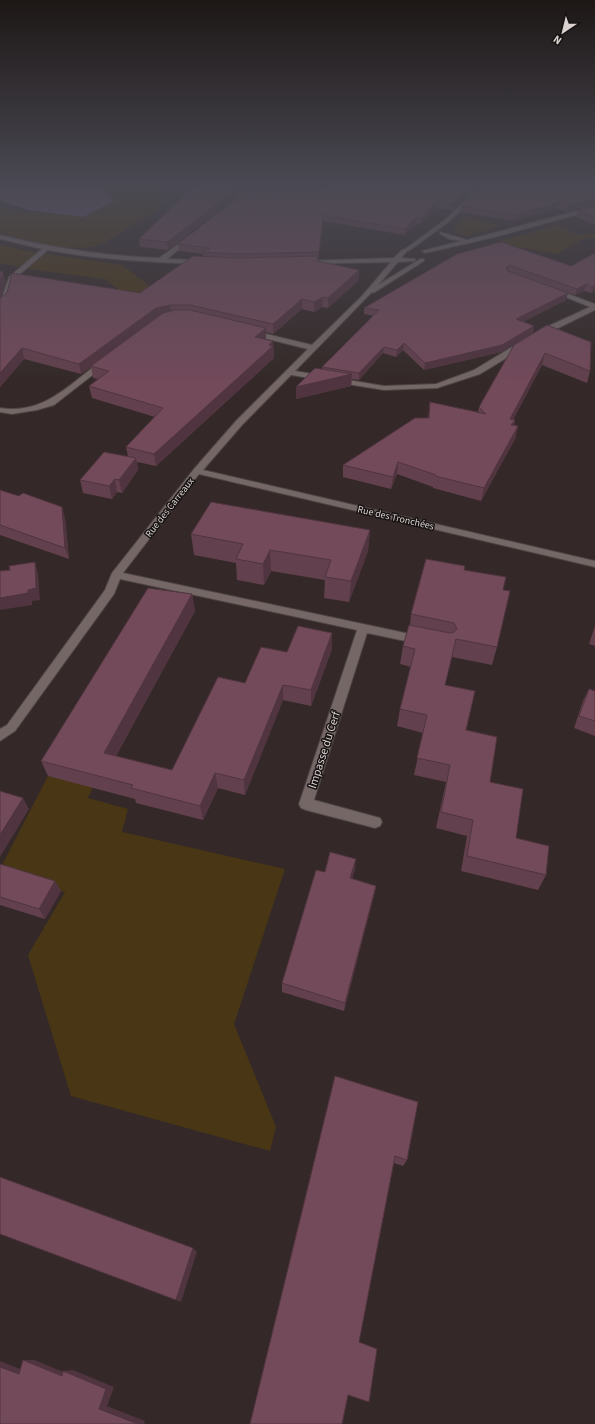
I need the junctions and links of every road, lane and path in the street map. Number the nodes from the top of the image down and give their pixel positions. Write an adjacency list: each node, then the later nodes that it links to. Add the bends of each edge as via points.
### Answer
1 (44, 250): 21 (street, via 11,278 5,302)
2 (65, 250): 13 (street)
3 (173, 250): 13 (street)
4 (408, 250): 8 (street)
5 (420, 250): 9 (street)
6 (430, 250): 9 (street, Rue des Carreaux)
7 (449, 250): 9 (street)
8 (404, 251): 10 (street); 11 (street, Rue des Carreaux); 12 (street, via 405,258)
9 (427, 254): 12 (street); 19 (street, Rue des Carreaux)
10 (341, 260): 14 (street); 15 (street)
11 (396, 260): 12 (street); 14 (street); 17 (street, Rue des Carreaux)
12 (413, 260)
13 (160, 261): 16 (street)
14 (366, 261): 17 (street)
15 (294, 262)
16 (207, 263)
17 (386, 270): 19 (street, Rue des Carreaux)
18 (545, 288): 20 (street)
19 (364, 297): 23 (street, Rue des Carreaux)
20 (595, 306): 25 (street, via 543,332 477,372 437,386 384,388)
21 (0, 307)
22 (245, 331): 23 (street)
23 (313, 348): 25 (street, Rue des Carreaux)
24 (112, 358): 26 (street, via 51,403 12,412)
25 (289, 372): 27 (street, Rue des Carreaux, via 239,423)
26 (0, 410)
27 (198, 471): 28 (street, Rue des Tronchées); 29 (street, Rue des Carreaux)
28 (595, 564)
29 (116, 575): 30 (street); 32 (street, Rue des Carreaux, via 110,591 101,604 11,728)
30 (364, 628): 31 (street); 33 (street, Impasse du Cerf, via 306,804)
31 (431, 643)
32 (0, 736)
33 (375, 822)

